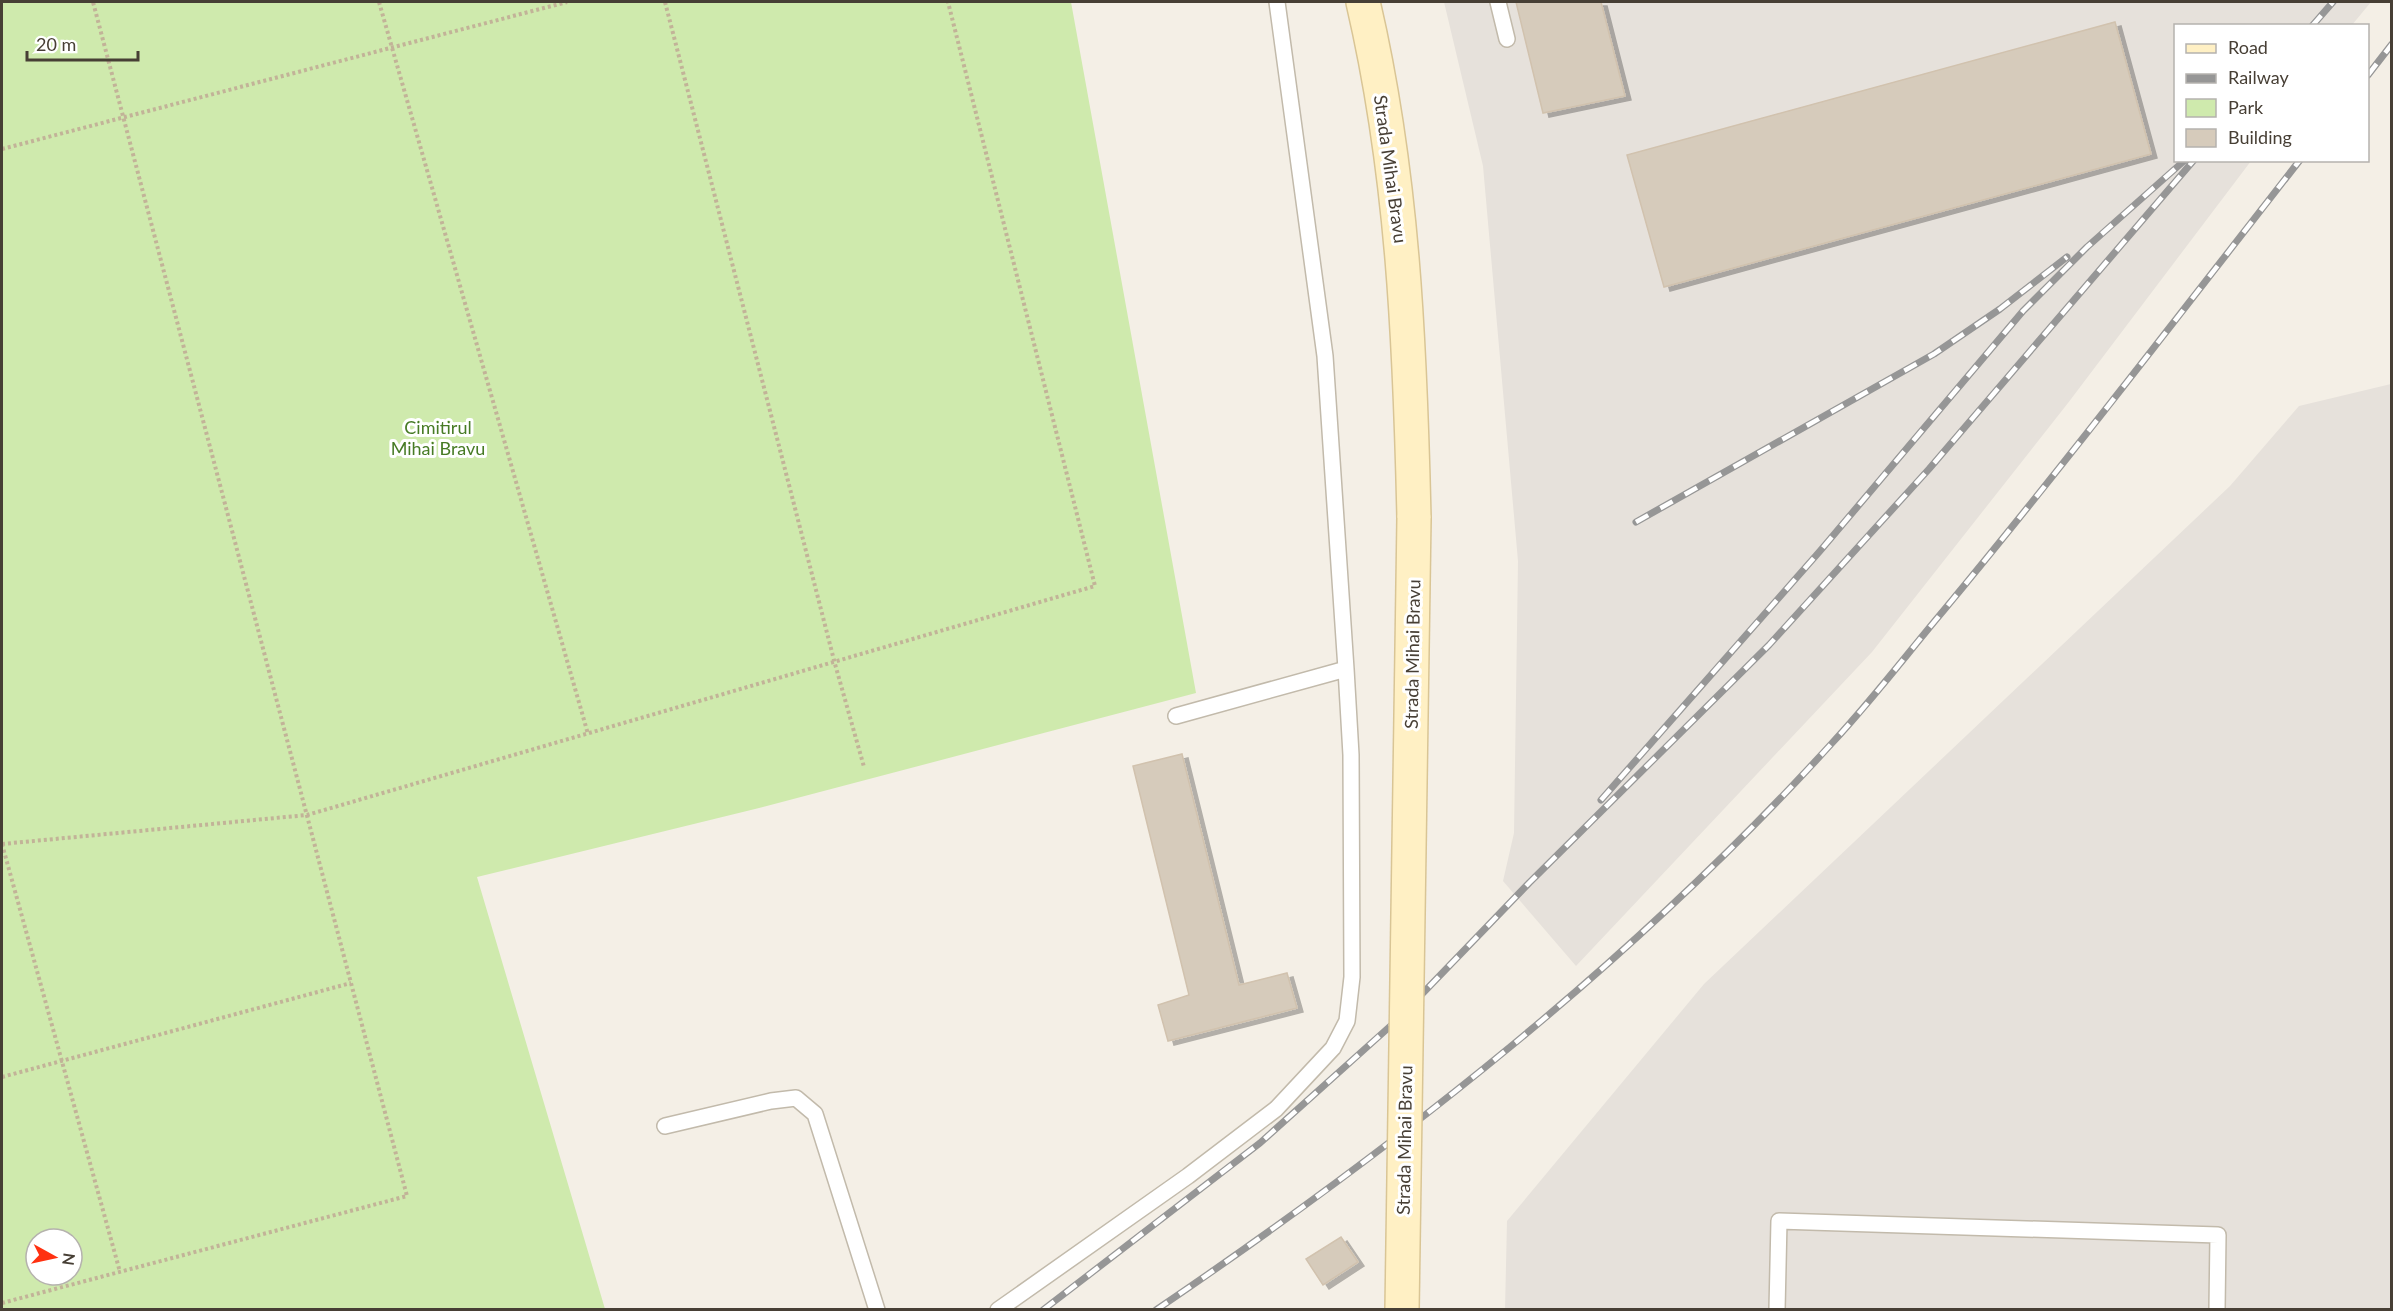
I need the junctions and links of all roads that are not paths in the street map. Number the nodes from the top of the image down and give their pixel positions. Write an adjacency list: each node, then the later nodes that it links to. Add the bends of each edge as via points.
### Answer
1 (1277, 2): 5 (lane, via 1325,356)
2 (1363, 2): 10 (main road, Strada Mihai Bravu, bridge, via 1400,220 1407,302 1414,518)
3 (1498, 2): 4 (lane)
4 (1507, 39)
5 (1346, 669): 6 (lane); 9 (lane, via 1351,755 1352,977 1347,1021 1333,1048 1276,1109 1179,1183)
6 (1176, 716)
7 (665, 1126): 8 (lane, via 796,1098 815,1114)
8 (877, 1310)
9 (998, 1310)
10 (1402, 1310)
11 (1777, 1310): 12 (lane, via 1779,1221 2218,1235)
12 (2217, 1310)

